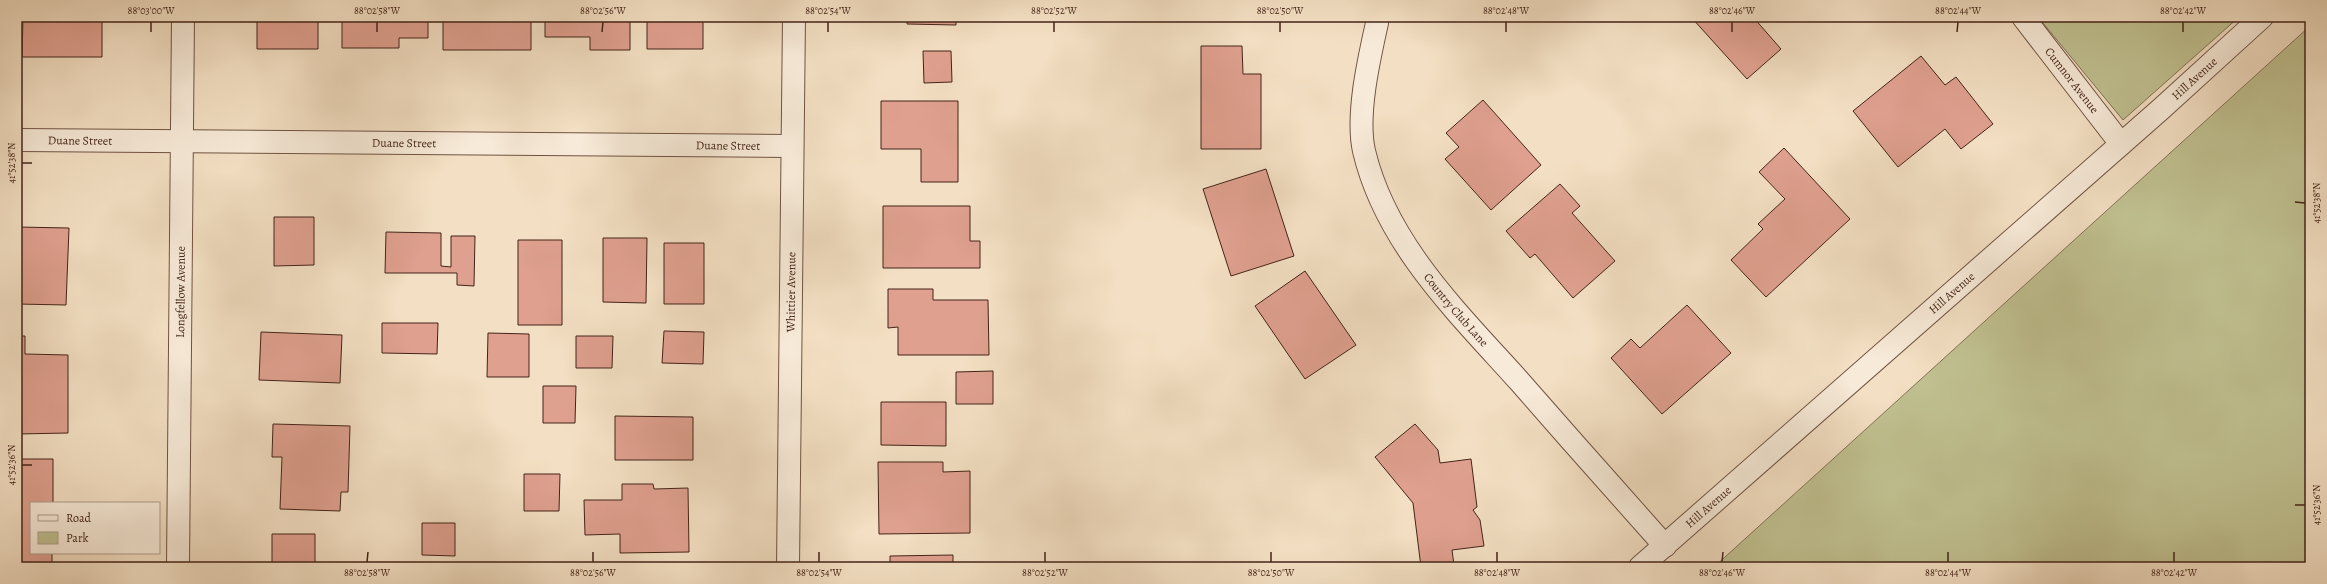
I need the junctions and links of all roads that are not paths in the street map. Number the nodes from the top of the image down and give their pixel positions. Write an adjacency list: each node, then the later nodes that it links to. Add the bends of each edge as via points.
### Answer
1 (183, 17): 7 (street, Longfellow Avenue)
2 (794, 17): 9 (street, Whittier Avenue)
3 (2023, 17): 8 (street, Cumnor Avenue)
4 (2262, 17): 8 (street, Hill Avenue)
5 (1377, 23): 10 (street, Country Club Lane, via 1367,68 1362,122 1364,150 1376,190 1396,232 1447,301)
6 (17, 140): 7 (street, Duane Street)
7 (182, 141): 9 (street, Duane Street); 11 (street, Longfellow Avenue)
8 (2121, 144): 10 (street, Hill Avenue)
9 (792, 146): 12 (street, Whittier Avenue)
10 (1665, 546): 13 (street, Hill Avenue)
11 (178, 567)
12 (788, 567)
13 (1640, 567)

